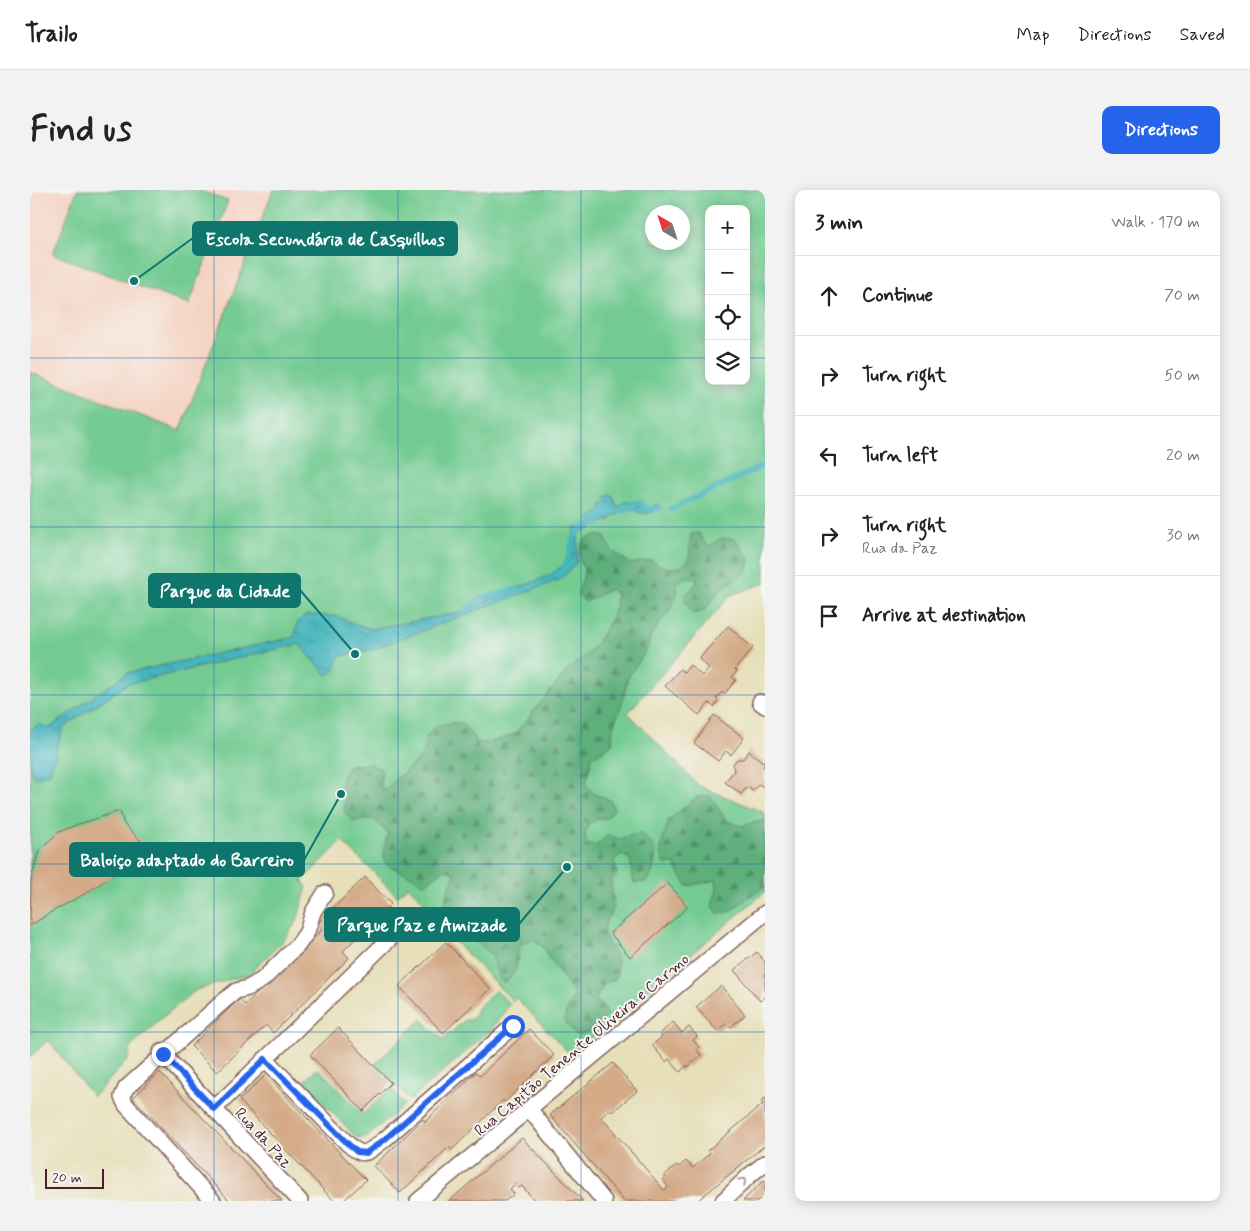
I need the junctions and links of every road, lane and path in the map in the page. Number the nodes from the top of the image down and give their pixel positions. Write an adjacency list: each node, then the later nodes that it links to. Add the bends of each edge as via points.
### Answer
1 (325, 893): 5 (street, via 312,912 307,932 298,945 262,980 236,991)
2 (765, 913): 8 (street, Rua Capitão Tenente Oliveira e Carmo)
3 (408, 921): 6 (street)
4 (513, 1026): 6 (street, via 366,1153 357,1152 347,1143)
5 (162, 1053): 7 (street, Rua da Paz); 10 (street, via 126,1088 122,1096 126,1105)
6 (265, 1059): 7 (street)
7 (214, 1109): 11 (street, Rua da Paz)
8 (529, 1109): 12 (street, Rua Capitão Tenente Oliveira e Carmo); 13 (street)
9 (765, 1163): 14 (street, one-way to 9)
10 (213, 1201)
11 (300, 1201)
12 (418, 1201)
13 (604, 1201)
14 (723, 1201)

